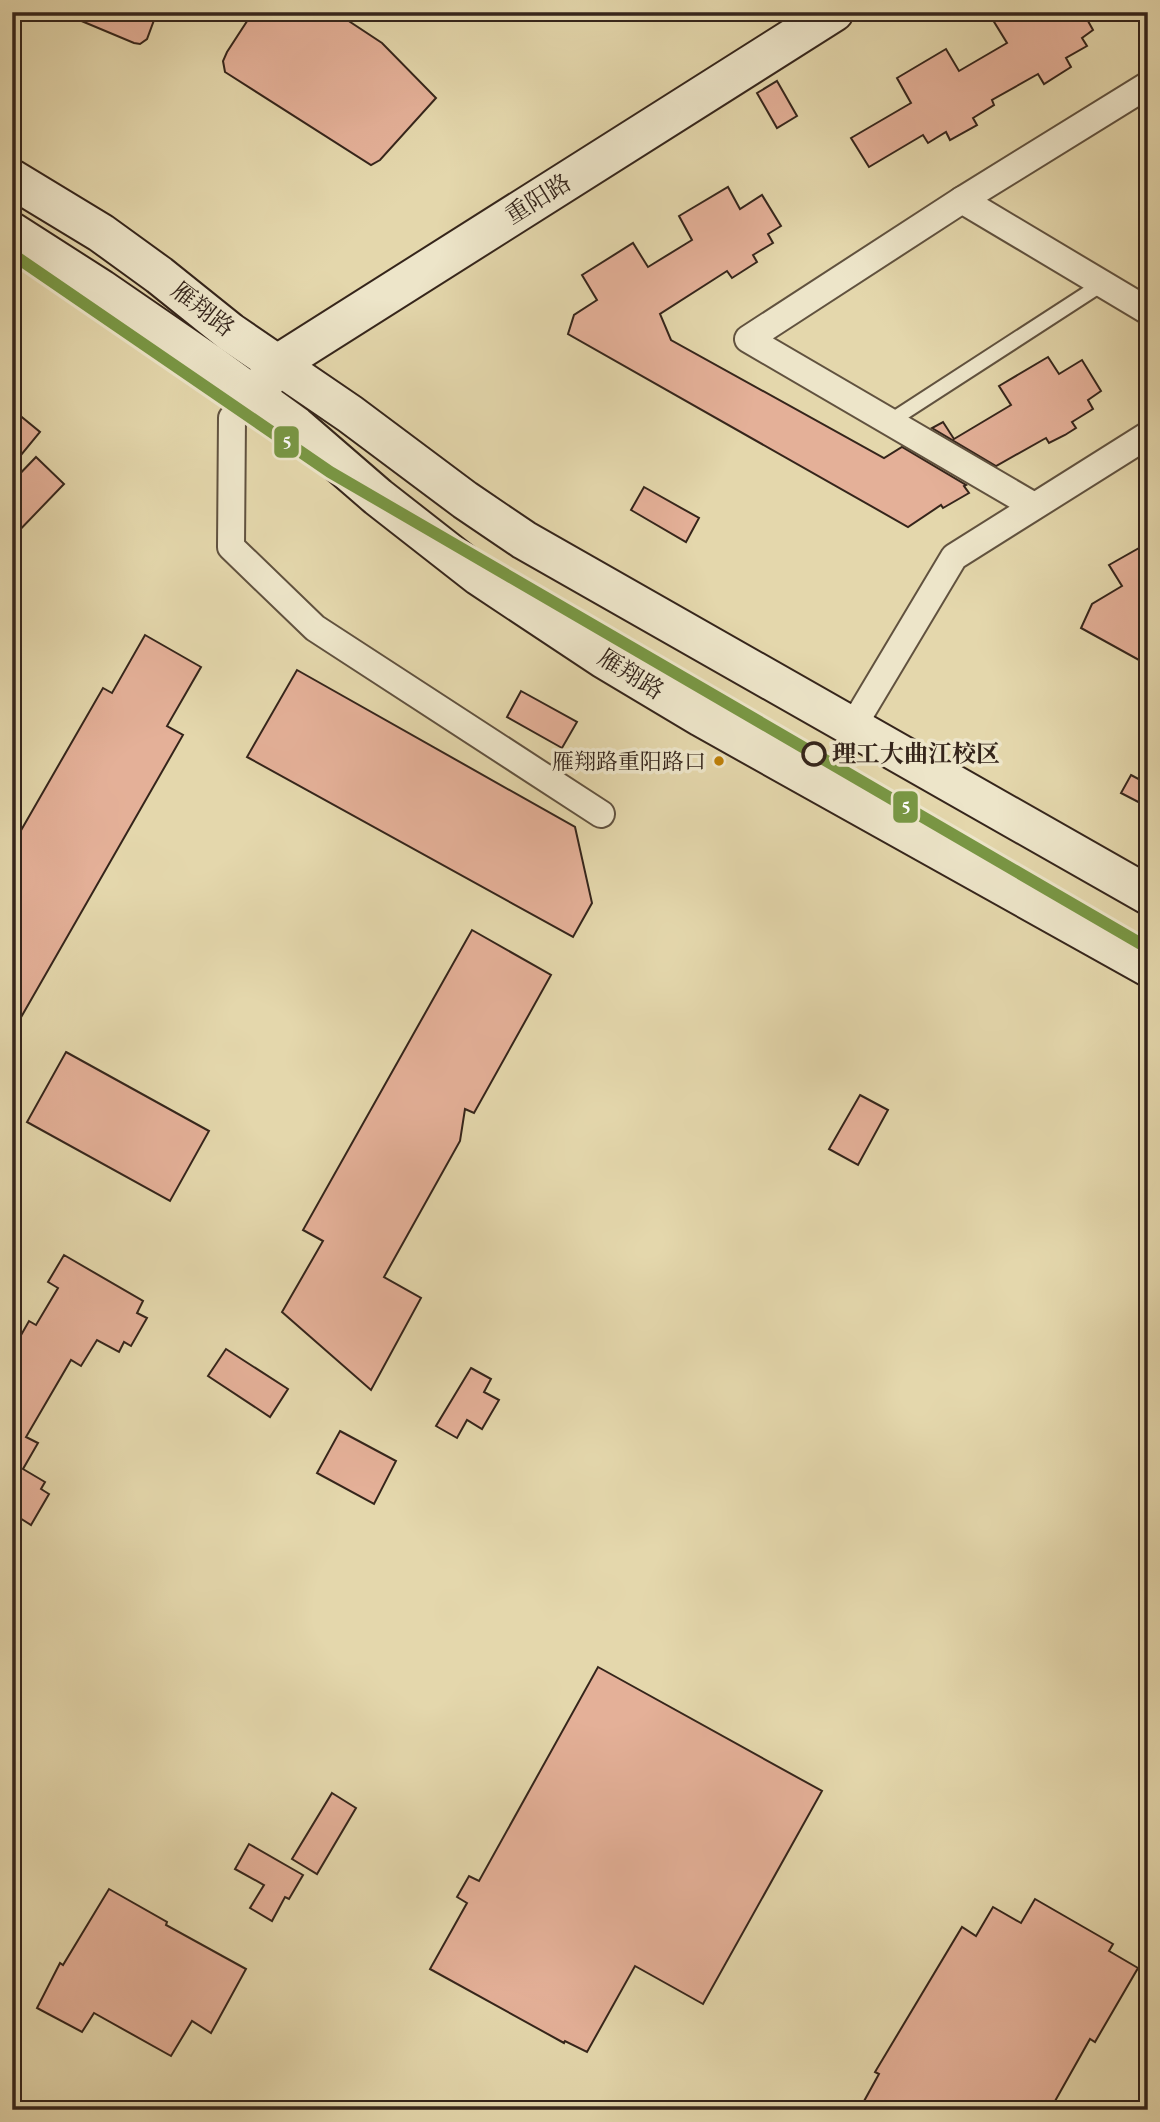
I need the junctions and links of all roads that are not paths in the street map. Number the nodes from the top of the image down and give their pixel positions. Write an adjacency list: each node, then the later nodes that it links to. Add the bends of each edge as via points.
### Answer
1 (834, 12): 8 (main road, 重阳路)
2 (1148, 85): 4 (street)
3 (12, 179): 8 (main road, 雁翔路, via 101,233)
4 (962, 200): 6 (street); 10 (street, via 748,340)
5 (12, 232): 9 (main road, 雁翔路)
6 (1102, 284): 7 (street); 10 (lane)
7 (1145, 306)
8 (276, 365): 9 (main road, 重阳路); 13 (main road, 雁翔路, via 524,540)
9 (256, 398): 14 (street, via 232,418 231,547 315,628); 16 (main road, 雁翔路, via 479,576 604,659)
10 (889, 422): 12 (street)
11 (1148, 435): 12 (street)
12 (1034, 506): 13 (street, via 954,557)
13 (853, 726): 15 (main road, 雁翔路)
14 (601, 814)
15 (1148, 895)
16 (1148, 967)

